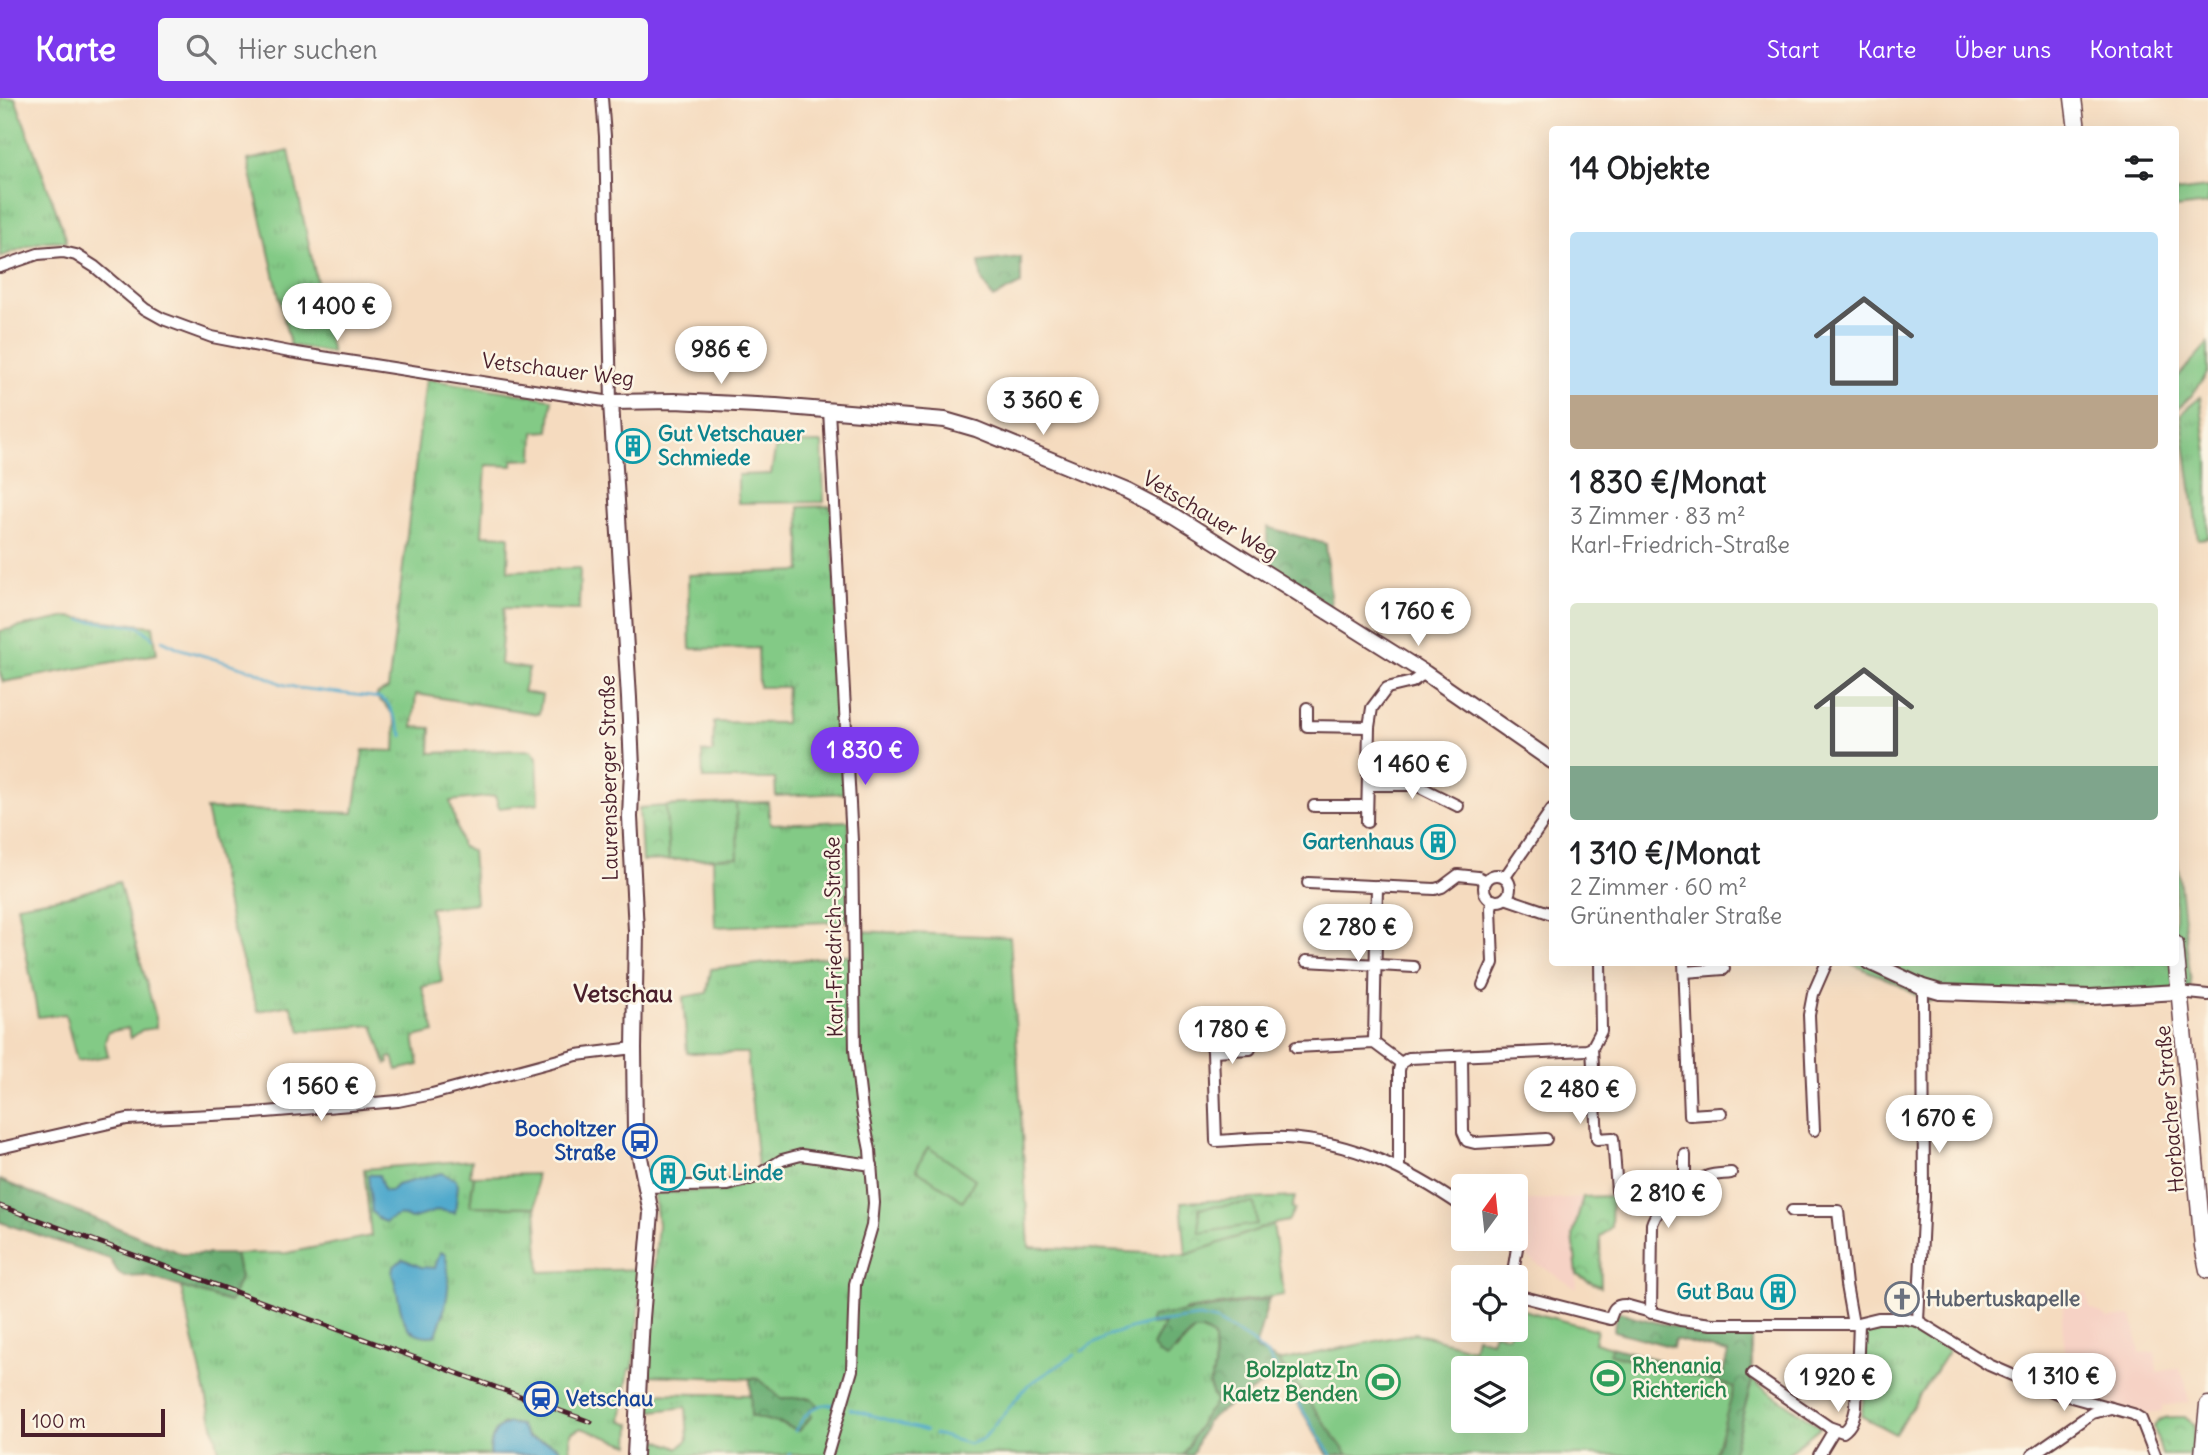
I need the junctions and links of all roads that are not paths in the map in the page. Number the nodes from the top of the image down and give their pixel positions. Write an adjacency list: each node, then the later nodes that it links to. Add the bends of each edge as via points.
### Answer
1 (602, 98): 5 (street, Laurensberger Straße)
2 (2073, 98): 3 (main road)
3 (2076, 126)
4 (0, 267): 5 (street, Vetschauer Weg, via 38,254 63,252 95,267 145,309 212,337)
5 (611, 402): 6 (street, Vetschauer Weg); 39 (street, Laurensberger Straße, via 632,768)
6 (829, 410): 7 (street, Vetschauer Weg, via 956,422 1127,491 1175,516); 50 (street, Karl-Friedrich-Straße, via 852,841 855,1050)
7 (1425, 673): 9 (street, via 1412,682 1387,688 1372,708); 10 (street, Vetschauer Weg)
8 (1307, 708): 9 (street, via 1307,726)
9 (1369, 727): 11 (street)
10 (1549, 759)
11 (1368, 785): 13 (street); 14 (street, via 1416,785)
12 (1314, 806): 13 (street)
13 (1367, 806): 16 (street)
14 (1458, 806)
15 (1549, 813): 17 (street)
16 (1367, 822)
17 (1505, 877): 18 (street, via 1495,874); 21 (street, via 1510,888)
18 (1486, 881): 20 (street, via 1458,875 1435,889); 21 (street, via 1485,893)
19 (1308, 883): 20 (street)
20 (1377, 886): 24 (street)
21 (1499, 899): 22 (street); 32 (street, via 1491,908 1493,963)
22 (1549, 913)
23 (1306, 961): 24 (street)
24 (1374, 965): 29 (street); 37 (street)
25 (1600, 966): 40 (street, via 1601,1031)
26 (1825, 966): 46 (street, via 1809,1015)
27 (1878, 966): 33 (street)
28 (2177, 966): 34 (main road, Horbacher Straße)
29 (1413, 967)
30 (1685, 967): 31 (street); 45 (street, via 1690,1115)
31 (1724, 970)
32 (1483, 985)
33 (1923, 987): 34 (street, via 1940,992 2038,996); 61 (street, via 1924,1197)
34 (2179, 992): 35 (street); 58 (main road, Horbacher Straße)
35 (2208, 995)
36 (1208, 1030): 42 (street)
37 (1374, 1043): 38 (street); 44 (street)
38 (1296, 1047)
39 (634, 1048): 48 (street, via 577,1055 398,1101 127,1119); 53 (street, Laurensberger Straße, via 635,1132)
40 (1592, 1048): 43 (street); 55 (street, via 1597,1139 1613,1138)
41 (1250, 1049): 42 (street)
42 (1213, 1051): 51 (street, via 1216,1141 1273,1138 1324,1143)
43 (1462, 1056): 44 (street, via 1409,1058); 47 (street, via 1467,1141)
44 (1401, 1063): 51 (street)
45 (1721, 1113)
46 (1814, 1130)
47 (1546, 1139)
48 (0, 1148)
49 (1685, 1155): 54 (street)
50 (872, 1166): 53 (street, via 801,1155 728,1185); 68 (street, Karl-Friedrich-Straße, via 872,1226 855,1284 852,1370)
51 (1399, 1168): 56 (street)
52 (1731, 1173): 54 (street, via 1709,1176)
53 (645, 1187): 67 (street, Laurensberger Straße, via 651,1213)
54 (1685, 1190): 60 (street, via 1662,1206 1652,1224)
55 (1616, 1191)
56 (1451, 1200)
57 (1792, 1210): 62 (street, via 1838,1211 1846,1285)
58 (2208, 1270)
59 (1528, 1298): 60 (street, via 1610,1319 1617,1305)
60 (1651, 1313): 62 (street, via 1712,1324)
61 (1918, 1321): 62 (street, via 1878,1318); 64 (street, via 2012,1376)
62 (1856, 1324): 66 (street, via 1854,1418 1843,1432)
63 (1752, 1374): 66 (street)
64 (2114, 1408): 70 (street, via 2092,1413); 71 (street, via 2141,1419)
65 (2208, 1408): 72 (main road)
66 (1834, 1430): 69 (street)
67 (635, 1455)
68 (827, 1455)
69 (1819, 1455)
70 (2032, 1455)
71 (2155, 1455)
72 (2203, 1455)

